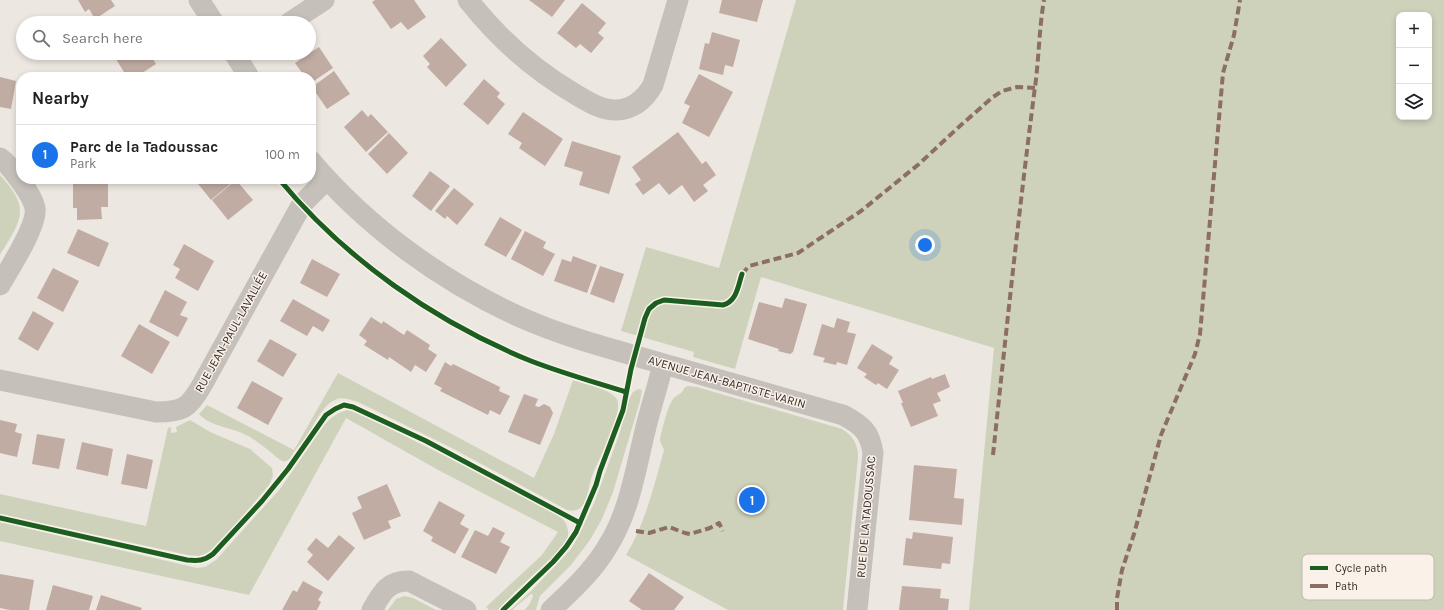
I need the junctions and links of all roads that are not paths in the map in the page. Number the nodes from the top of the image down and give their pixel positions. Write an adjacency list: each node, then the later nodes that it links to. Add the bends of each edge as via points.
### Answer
1 (199, 0): 5 (street)
2 (324, 0): 6 (street)
3 (468, 0): 4 (street, via 492,28 529,63 586,100 616,110 633,106 648,94 654,85)
4 (678, 0)
5 (209, 16)
6 (300, 16)
7 (240, 60): 8 (street)
8 (246, 72)
9 (0, 158): 11 (street)
10 (316, 167): 12 (street, AVENUE JEAN-BAPTISTE-VARIN)
11 (16, 175)
12 (327, 179): 15 (street, AVENUE JEAN-BAPTISTE-VARIN, via 404,248 472,292 520,317 558,332); 16 (street, RUE JEAN-PAUL-LAVALLÉE, via 302,204 194,400 186,407 178,411 156,412)
13 (22, 184): 14 (street, via 31,196 35,217)
14 (0, 285)
15 (663, 364): 17 (street, AVENUE JEAN-BAPTISTE-VARIN, via 843,416); 20 (street, via 621,522 598,561)
16 (0, 380)
17 (862, 427): 21 (street, RUE DE LA TADOUSSAC, via 871,442 873,453)
18 (372, 610): 19 (street, via 386,588 400,581 416,584)
19 (466, 610)
20 (551, 610)
21 (858, 610)

